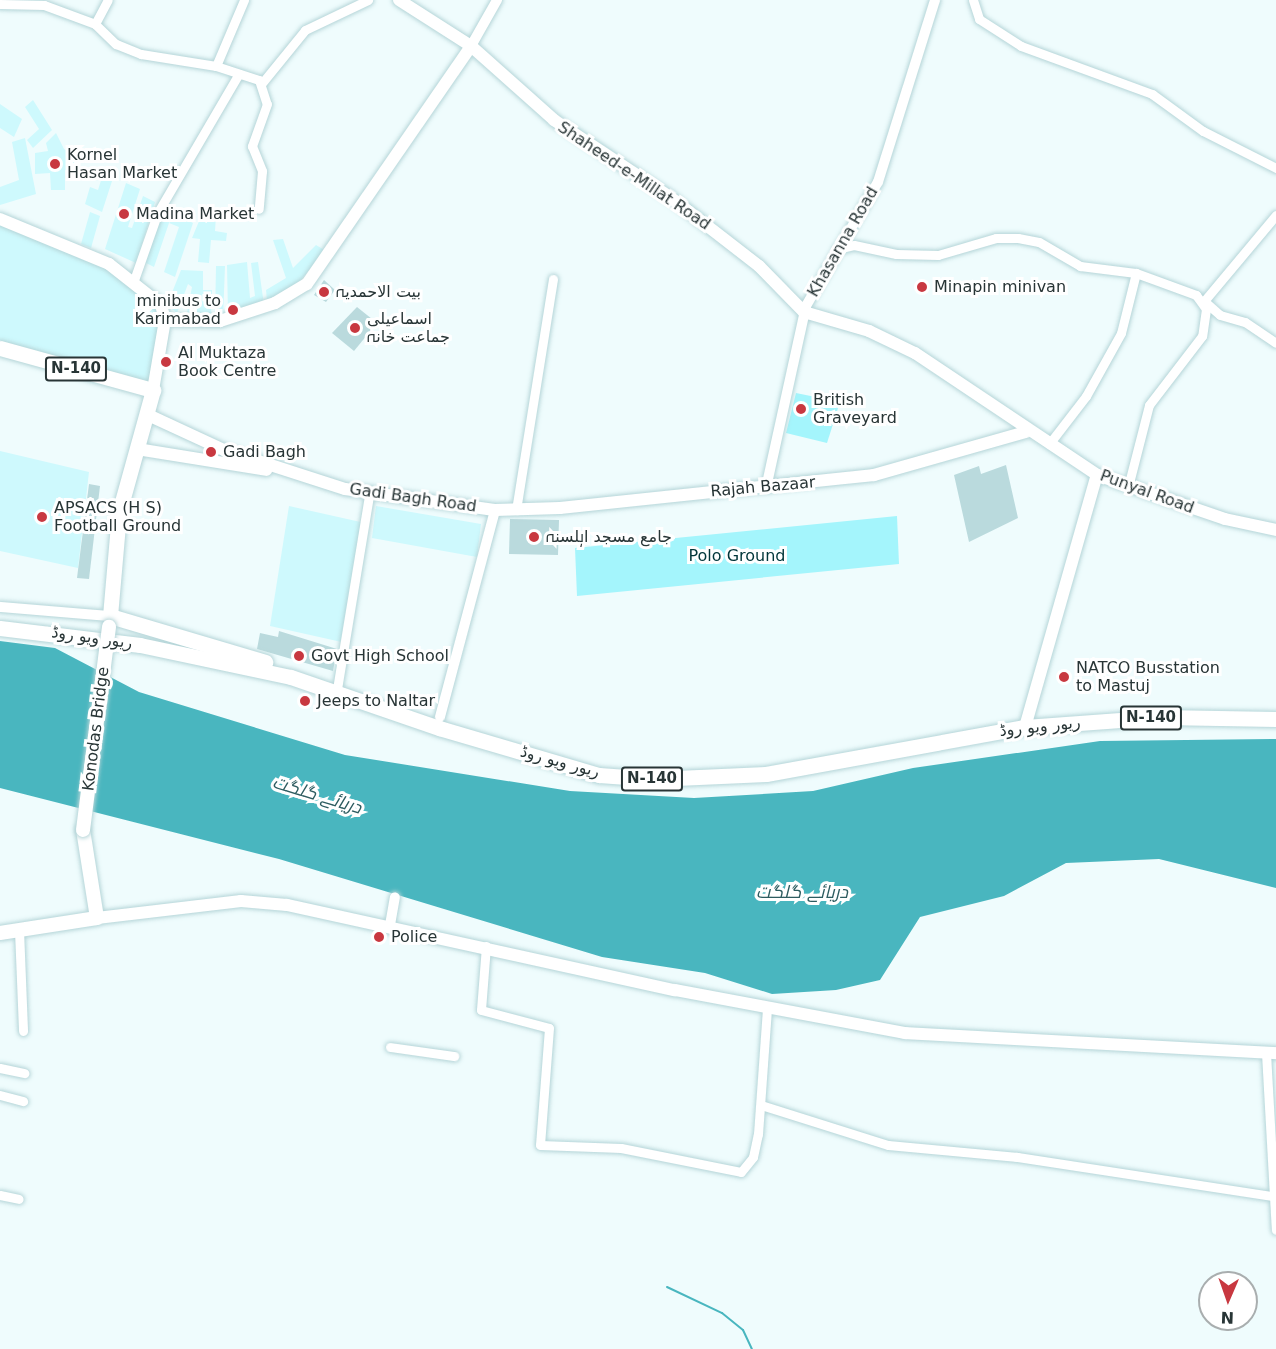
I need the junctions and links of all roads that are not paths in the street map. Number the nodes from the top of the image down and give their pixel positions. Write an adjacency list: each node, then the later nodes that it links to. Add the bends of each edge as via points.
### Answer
1 (108, 0): 9 (street)
2 (244, 0): 11 (street)
3 (368, 0): 13 (street, via 305,30)
4 (399, 0): 10 (main road, Shaheed-e-Millat Road)
5 (497, 0): 10 (street)
6 (935, 0): 18 (street, Khasanna Road, via 878,182)
7 (973, 0): 14 (street, via 980,19 1020,46 1152,94 1203,131)
8 (0, 4): 9 (street, via 29,2)
9 (95, 24): 11 (street, via 116,44 141,54)
10 (471, 46): 23 (main road, Shaheed-e-Millat Road, via 554,120 670,197 759,266); 24 (main road, via 307,284 275,303 220,321)
11 (216, 66): 12 (street)
12 (238, 75): 13 (street); 21 (street, via 158,212)
13 (262, 83): 15 (street, via 267,104 252,146 262,171)
14 (1276, 168)
15 (259, 209)
16 (1276, 215): 22 (street)
17 (0, 219): 21 (main road, via 98,258)
18 (837, 249): 19 (street, via 854,245 896,254 938,255 996,238 1018,238 1039,242 1080,266); 23 (street, Khasanna Road)
19 (1136, 273): 22 (street); 30 (street, via 1121,333 1086,396)
20 (553, 279): 40 (street)
21 (134, 280): 24 (main road, via 161,305)
22 (1204, 301): 25 (street, via 1220,315 1245,322); 36 (street, via 1202,336 1149,405)
23 (804, 312): 29 (main road, Shaheed-e-Millat Road, via 894,342 984,397); 37 (street, Khasanna Road)
24 (165, 320): 27 (main road)
25 (1276, 343)
26 (0, 348): 27 (highway, N-140)
27 (153, 390): 28 (highway)
28 (146, 414): 31 (highway); 32 (main road, Gadi Bagh Road)
29 (1026, 432): 30 (main road, Punyal Road); 37 (main road, Rajah Bazaar, via 897,471)
30 (1049, 444): 34 (main road, Punyal Road)
31 (137, 449): 33 (main road, Gadi Bagh Road); 43 (highway, via 116,530)
32 (224, 450): 33 (main road); 35 (main road, Gadi Bagh Road)
33 (220, 463): 35 (main road, Gadi Bagh Road)
34 (1097, 475): 36 (main road, Punyal Road); 49 (main road)
35 (297, 476): 38 (main road, Gadi Bagh Road)
36 (1128, 487): 41 (main road, Punyal Road, via 1225,519)
37 (766, 488): 40 (main road, Rajah Bazaar)
38 (369, 495): 39 (main road, Gadi Bagh Road); 46 (street)
39 (495, 510): 40 (main road, Rajah Bazaar); 47 (street)
40 (516, 510)
41 (1276, 530)
42 (0, 607): 43 (street)
43 (109, 621): 45 (highway, N-140, via 272,664); 51 (main road, Konodas Bridge, bridge, via 83,830)
44 (0, 628): 45 (highway, ریور ویو روڈ, via 140,645)
45 (291, 676): 46 (highway, ریور ویو روڈ / N-140)
46 (336, 695): 49 (highway, ریور ویو روڈ / N-140, via 598,775 654,779 766,774)
47 (440, 717)
48 (1276, 719): 49 (highway, ریور ویو روڈ / N-140, via 1161,717)
49 (1025, 727)
50 (395, 897): 52 (street)
51 (97, 918): 52 (main road, via 241,901); 53 (main road)
52 (390, 925): 55 (main road)
53 (19, 930): 54 (main road); 57 (street)
54 (0, 933)
55 (486, 946): 56 (main road); 65 (street, via 481,1010 549,1028 540,1145 621,1148 741,1172 753,1157)
56 (767, 1008): 59 (main road, via 926,1035); 65 (street)
57 (23, 1031)
58 (390, 1047): 60 (street)
59 (1271, 1053): 68 (street)
60 (454, 1056)
61 (0, 1068): 62 (street)
62 (24, 1073)
63 (0, 1095): 64 (street)
64 (23, 1101)
65 (761, 1105): 68 (street, via 888,1145 1017,1157)
66 (0, 1196): 67 (street)
67 (19, 1199)
68 (1274, 1202): 69 (street)
69 (1276, 1230)

